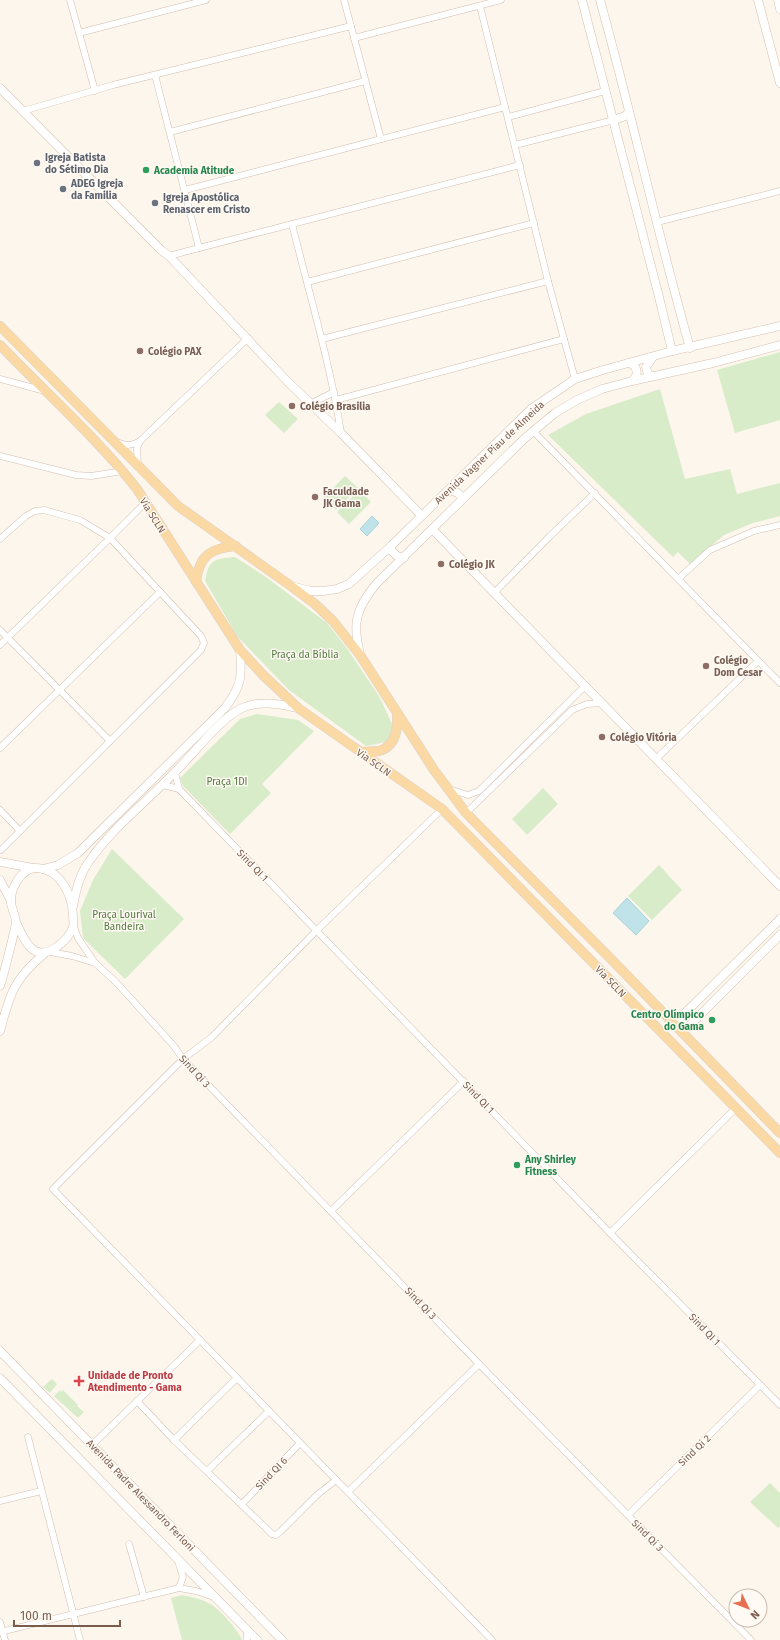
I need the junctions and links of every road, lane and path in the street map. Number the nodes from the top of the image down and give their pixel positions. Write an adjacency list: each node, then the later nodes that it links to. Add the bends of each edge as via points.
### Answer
1 (70, 0): 12 (street)
2 (206, 0): 12 (street)
3 (344, 0): 11 (street)
4 (501, 0): 9 (street)
5 (582, 0): 19 (main road)
6 (600, 0): 22 (main road)
7 (758, 0): 16 (main road)
8 (778, 0): 10 (main road)
9 (480, 6): 13 (street); 20 (street)
10 (780, 9)
11 (351, 26): 13 (street); 14 (street)
12 (79, 33): 18 (street)
13 (354, 38): 15 (street)
14 (155, 75): 18 (street); 26 (street)
15 (365, 81): 26 (street); 28 (street)
16 (780, 81)
17 (0, 88): 21 (main road)
18 (95, 91): 21 (street)
19 (605, 91): 23 (street); 24 (main road)
20 (505, 107): 23 (street); 28 (street)
21 (23, 111): 37 (main road)
22 (628, 113): 24 (main road); 25 (main road)
23 (508, 117): 29 (street)
24 (614, 120): 27 (main road); 29 (street)
25 (633, 129): 27 (main road, via 625,129); 33 (main road)
26 (170, 132): 31 (street)
27 (618, 134): 41 (main road)
28 (381, 139): 31 (street)
29 (515, 145): 30 (street)
30 (520, 165): 34 (street); 35 (street)
31 (185, 190): 36 (street)
32 (780, 191): 33 (street)
33 (657, 222): 40 (main road)
34 (534, 223): 38 (street); 39 (street)
35 (292, 224): 36 (street); 39 (street)
36 (199, 248): 37 (street)
37 (169, 256): 44 (main road)
38 (548, 281): 45 (street); 46 (street)
39 (307, 282): 45 (street)
40 (673, 289): 41 (main road, via 667,295); 50 (main road)
41 (658, 293): 51 (main road)
42 (0, 326): 48 (main road, Via SCLN)
43 (780, 326): 50 (main road, Avenida Vagner Piau de Almeida)
44 (248, 338): 62 (main road); 66 (street)
45 (322, 339): 60 (street)
46 (564, 339): 57 (street); 61 (street)
47 (0, 345): 52 (main road, Via SCLN)
48 (18, 345): 52 (main road); 65 (main road, Via SCLN)
49 (780, 345): 55 (main road, Avenida Vagner Piau de Almeida)
50 (690, 348): 51 (main road, Avenida Vagner Piau de Almeida)
51 (672, 351): 53 (main road, Avenida Vagner Piau de Almeida)
52 (10, 355): 59 (main road, Via SCLN)
53 (654, 357): 54 (main road, Avenida Vagner Piau de Almeida); 55 (main road, via 646,367 647,373)
54 (629, 363): 57 (main road, Avenida Vagner Piau de Almeida); 58 (main road, via 634,365 637,371)
55 (653, 376): 58 (main road, Avenida Vagner Piau de Almeida)
56 (0, 379): 59 (street)
57 (575, 380): 70 (main road, Avenida Vagner Piau de Almeida, via 531,409)
58 (632, 381): 63 (main road, Avenida Vagner Piau de Almeida, via 602,389 577,400 555,413)
59 (45, 391): 69 (main road, Via SCLN)
60 (334, 392): 61 (street); 62 (street)
61 (336, 400): 64 (street)
62 (310, 404): 64 (main road)
63 (533, 431): 71 (street); 73 (main road, Avenida Vagner Piau de Almeida)
64 (341, 433): 74 (main road)
65 (114, 441): 66 (street, via 132,446); 68 (main road, Via SCLN)
66 (140, 441): 68 (street, via 137,448)
67 (0, 456): 69 (street, via 76,475 91,476)
68 (138, 467): 79 (main road, Via SCLN, via 178,506)
69 (123, 471): 72 (main road, Via SCLN)
70 (446, 493): 73 (main road, via 453,491 460,495 462,498); 74 (main road, Avenida Vagner Piau de Almeida)
71 (595, 493): 82 (street); 86 (street)
72 (144, 503): 78 (street); 83 (main road, Via SCLN)
73 (456, 507): 76 (main road, Avenida Vagner Piau de Almeida)
74 (421, 515): 80 (main road, Avenida Vagner Piau de Almeida)
75 (780, 525): 82 (street, via 754,531 710,550)
76 (432, 530): 81 (main road, Avenida Vagner Piau de Almeida); 86 (main road)
77 (2, 535): 78 (street, via 35,510 44,510 80,520)
78 (110, 538): 85 (street); 88 (street)
79 (236, 546): 83 (main road, via 222,547 210,552 201,562); 84 (main road, Via SCLN)
80 (391, 546): 81 (main road, via 391,550 397,556); 84 (main road, Avenida Vagner Piau de Almeida, via 349,584 337,589 311,591)
81 (404, 558): 91 (main road, Avenida Vagner Piau de Almeida, via 377,583 359,609 355,630)
82 (678, 579): 92 (street)
83 (196, 582): 90 (main road, Via SCLN)
84 (291, 586): 91 (main road, Via SCLN, via 333,621)
85 (160, 592): 95 (street); 99 (street, via 201,636 203,647)
86 (494, 593): 94 (main road)
87 (0, 630): 88 (street)
88 (8, 637): 89 (street); 95 (street)
89 (0, 645)
90 (240, 650): 97 (main road, Via SCLN); 114 (main road, via 240,684 225,708 78,853 58,865)
91 (360, 655): 98 (main road, Via SCLN)
92 (758, 661): 93 (street); 102 (street)
93 (780, 683)
94 (585, 686): 96 (main road); 105 (street, via 479,791 468,795)
95 (59, 690): 99 (street); 100 (street)
96 (602, 703): 102 (main road); 109 (street, via 587,704 572,710)
97 (298, 708): 101 (main road, Via SCLN); 103 (main road, via 265,703 241,708 226,719)
98 (397, 713): 101 (main road, via 396,735 391,743 378,751); 105 (main road, Via SCLN, via 434,770)
99 (110, 741): 110 (street)
100 (0, 748)
101 (360, 752): 107 (main road, Via SCLN)
102 (656, 759): 116 (main road)
103 (175, 773): 104 (main road); 106 (street)
104 (163, 785): 106 (street); 118 (main road, via 105,840 87,865 77,886)
105 (449, 788): 109 (main road, Via SCLN)
106 (179, 789): 122 (street, Sind QI 1)
107 (442, 809): 122 (street); 130 (main road, Via SCLN)
108 (0, 810): 110 (street)
109 (466, 813): 129 (main road, Via SCLN)
110 (20, 831): 111 (street)
111 (2, 850)
112 (0, 862): 113 (main road)
113 (33, 868): 114 (main road); 117 (main road, via 14,884)
114 (43, 869): 118 (main road, via 57,876 67,889)
115 (0, 880): 117 (main road)
116 (780, 886)
117 (11, 902): 120 (main road)
118 (73, 906): 121 (main road)
119 (780, 919): 126 (main road)
120 (16, 922): 124 (main road, via 25,943 36,951); 128 (main road)
121 (74, 927): 124 (main road, via 60,945); 125 (street)
122 (316, 931): 136 (street, via 212,1037); 137 (street, Sind QI 1)
123 (780, 935): 127 (main road)
124 (47, 953): 125 (street, Sind Qi 3); 134 (main road, via 30,966 15,984)
125 (89, 958): 136 (street, Sind Qi 3, via 115,981)
126 (734, 963): 127 (main road, via 736,969); 133 (main road)
127 (742, 972): 135 (main road)
128 (0, 986)
129 (649, 999): 130 (main road, via 645,1006); 131 (main road, Via SCLN)
130 (638, 1008): 132 (main road, Via SCLN)
131 (660, 1011): 132 (main road, via 653,1014); 133 (main road, Via SCLN)
132 (651, 1021): 138 (main road, Via SCLN)
133 (674, 1024): 135 (main road, Via SCLN)
134 (0, 1031)
135 (682, 1033): 139 (main road, Via SCLN)
136 (183, 1059): 141 (street, Sind Qi 3); 143 (street, via 52,1189)
137 (464, 1081): 141 (street); 142 (street, Sind QI 1)
138 (736, 1108): 140 (main road, Via SCLN); 142 (street)
139 (780, 1133)
140 (780, 1153)
141 (331, 1211): 146 (street, Sind Qi 3)
142 (610, 1233): 149 (street, Sind QI 1)
143 (200, 1340): 148 (street); 150 (street)
144 (0, 1351): 145 (main road, Avenida Padre Alessandro Ferloni)
145 (3, 1359): 156 (main road, Avenida Padre Alessandro Ferloni)
146 (479, 1364): 160 (street); 163 (street, Sind Qi 3)
147 (0, 1378): 165 (main road, Avenida Padre Alessandro Ferloni)
148 (238, 1378): 152 (street); 154 (street)
149 (760, 1385): 151 (street, Sind QI 1); 163 (street, Sind Qi 2)
150 (137, 1401): 154 (street); 156 (street)
151 (780, 1405)
152 (269, 1411): 155 (street); 157 (street)
153 (28, 1436): 159 (street)
154 (174, 1440): 157 (street)
155 (300, 1443): 158 (street); 162 (street, Sind QI 6)
156 (92, 1445): 177 (main road, Avenida Padre Alessandro Ferloni)
157 (207, 1471): 162 (street)
158 (336, 1480): 160 (street); 162 (street, via 276,1534 272,1534)
159 (41, 1491): 161 (street); 169 (street)
160 (349, 1491): 178 (street)
161 (0, 1501)
162 (242, 1504)
163 (628, 1515): 179 (street, Sind Qi 3)
164 (129, 1544): 167 (street)
165 (178, 1559): 166 (street, via 183,1577); 168 (main road, Avenida Padre Alessandro Ferloni)
166 (179, 1588): 167 (street); 168 (street)
167 (144, 1597): 169 (street)
168 (216, 1597): 171 (main road, Avenida Padre Alessandro Ferloni)
169 (74, 1614): 172 (street); 174 (street)
170 (0, 1622): 172 (street)
171 (247, 1630): 175 (street); 176 (main road, Avenida Padre Alessandro Ferloni)
172 (1, 1632): 173 (street)
173 (5, 1640)
174 (80, 1640)
175 (247, 1640)
176 (257, 1640)
177 (282, 1640)
178 (492, 1640)
179 (751, 1640)

